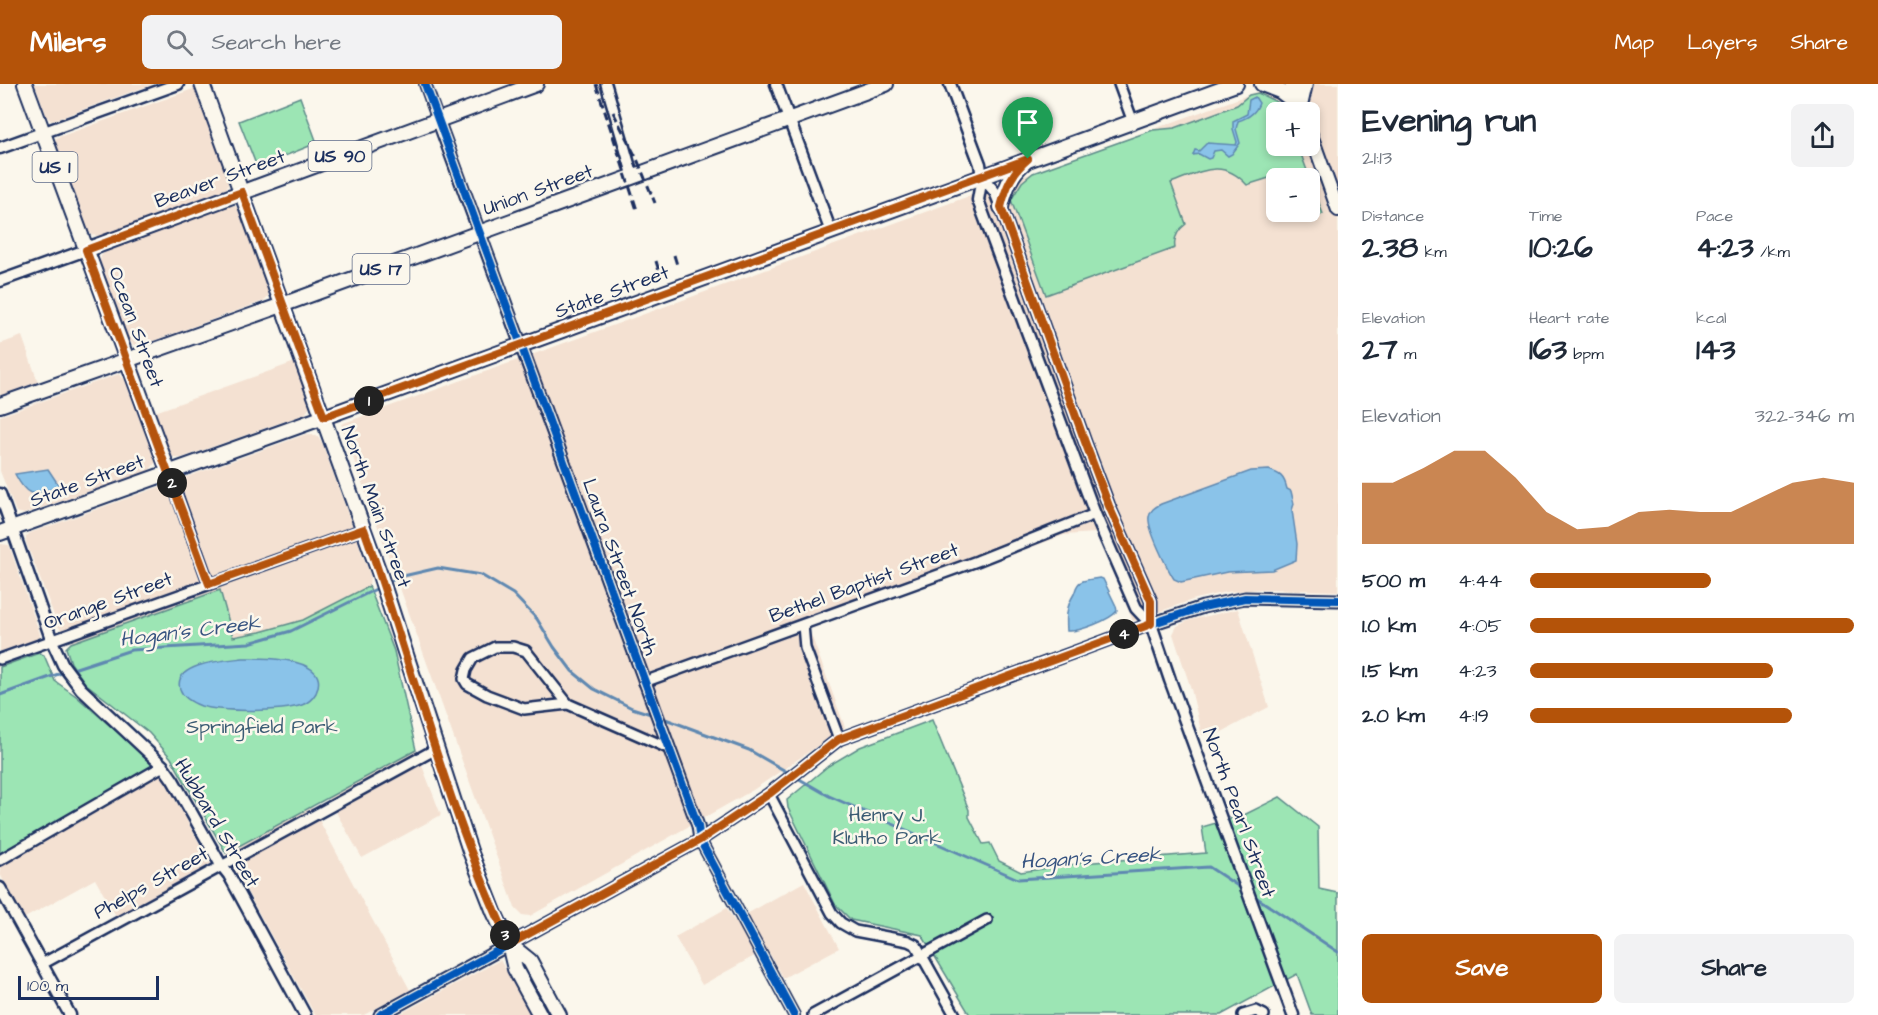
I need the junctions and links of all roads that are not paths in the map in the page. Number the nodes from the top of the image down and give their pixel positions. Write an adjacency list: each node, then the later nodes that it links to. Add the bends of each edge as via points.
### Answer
1 (25, 84): 21 (main road, Ocean Street / US 1)
2 (178, 84): 21 (street)
3 (202, 84): 27 (main road, North Main Street)
4 (425, 84): 18 (street)
5 (536, 84): 18 (main road, Beaver Street / US 90)
6 (606, 84): 25 (street)
7 (776, 84): 19 (street)
8 (886, 84): 19 (main road, Union Street / US 17)
9 (950, 84): 26 (street, North Pearl Street, via 980,164)
10 (1119, 84): 20 (street)
11 (1236, 84): 20 (main road, State Street)
12 (1262, 84): 15 (main road, via 1280,91)
13 (1291, 84): 16 (main road)
14 (1305, 84): 17 (main road)
15 (1293, 102)
16 (1298, 102)
17 (1302, 102)
18 (438, 120): 27 (main road, Beaver Street / US 90); 30 (street, Laura Street North)
19 (789, 120): 25 (main road, Union Street / US 17); 31 (street)
20 (1133, 122): 24 (main road, State Street)
21 (43, 133): 22 (street); 32 (main road, Ocean Street / US 1)
22 (0, 148)
23 (1319, 156): 29 (main road)
24 (1028, 159): 26 (main road, State Street); 28 (main road, via 1010,179)
25 (633, 176): 30 (main road, Union Street / US 17)
26 (981, 177): 28 (street, North Pearl Street, via 995,192); 31 (main road, State Street); 41 (street, North Pearl Street, via 978,200)
27 (242, 192): 32 (main road, Beaver Street / US 90); 34 (main road, North Main Street)
28 (1001, 207): 46 (street, North Pearl Street, via 1109,506 1151,601)
29 (1338, 210)
30 (480, 232): 34 (main road, Union Street / US 17); 35 (street, Laura Street North)
31 (831, 232): 35 (main road, State Street)
32 (86, 250): 33 (street); 36 (main road, Ocean Street / US 1)
33 (0, 281)
34 (282, 305): 36 (main road, Union Street / US 17); 38 (main road, North Main Street)
35 (521, 346): 38 (main road, State Street); 50 (street, Laura Street North)
36 (127, 360): 37 (main road, Union Street); 39 (main road, Ocean Street / US 1)
37 (0, 405)
38 (324, 417): 39 (main road, State Street); 42 (main road, North Main Street)
39 (169, 473): 43 (main road, State Street); 44 (street, Ocean Street)
40 (0, 494): 43 (street, Hubbard Street)
41 (1095, 514): 46 (street, North Pearl Street, via 1136,608); 47 (street, Bethel Baptist Street)
42 (364, 529): 44 (street, Orange Street); 54 (main road, North Main Street)
43 (6, 531): 48 (street, Hubbard Street)
44 (209, 584): 48 (street, Orange Street)
45 (1338, 600): 46 (street, via 1245,598 1203,606)
46 (1151, 624): 52 (street); 75 (street, North Pearl Street)
47 (803, 625): 50 (street, Bethel Baptist Street); 52 (street, via 805,648)
48 (52, 641): 49 (street, Orange Street); 55 (street, Hubbard Street, via 71,678)
49 (0, 659)
50 (644, 682): 53 (street, Laura Street North)
51 (567, 704): 51 (street, via 524,709 467,684 466,670 473,658 495,647 526,651); 53 (street)
52 (839, 739): 56 (street)
53 (668, 748): 57 (street, Laura Street North)
54 (436, 749): 59 (street, Phelps Street); 62 (main road, North Main Street, via 470,851)
55 (163, 766): 58 (street); 59 (street, Hubbard Street)
56 (769, 794): 57 (street); 63 (street, via 825,901 841,923 855,931 908,941)
57 (700, 840): 62 (street); 70 (street, Laura Street North)
58 (0, 860)
59 (221, 865): 64 (street, Phelps Street); 66 (street, Hubbard Street)
60 (0, 888): 64 (street)
61 (987, 920): 63 (street)
62 (510, 944): 67 (street); 68 (main road, North Main Street, via 515,969); 69 (main road, North Main Street, via 530,961)
63 (922, 955): 71 (street); 72 (street)
64 (42, 964): 65 (street)
65 (70, 1015)
66 (305, 1015)
67 (380, 1015)
68 (540, 1015)
69 (559, 1015)
70 (794, 1015)
71 (813, 1015)
72 (955, 1015)
73 (1243, 1015): 74 (street, via 1256,1011)
74 (1264, 1015)
75 (1293, 1015)

